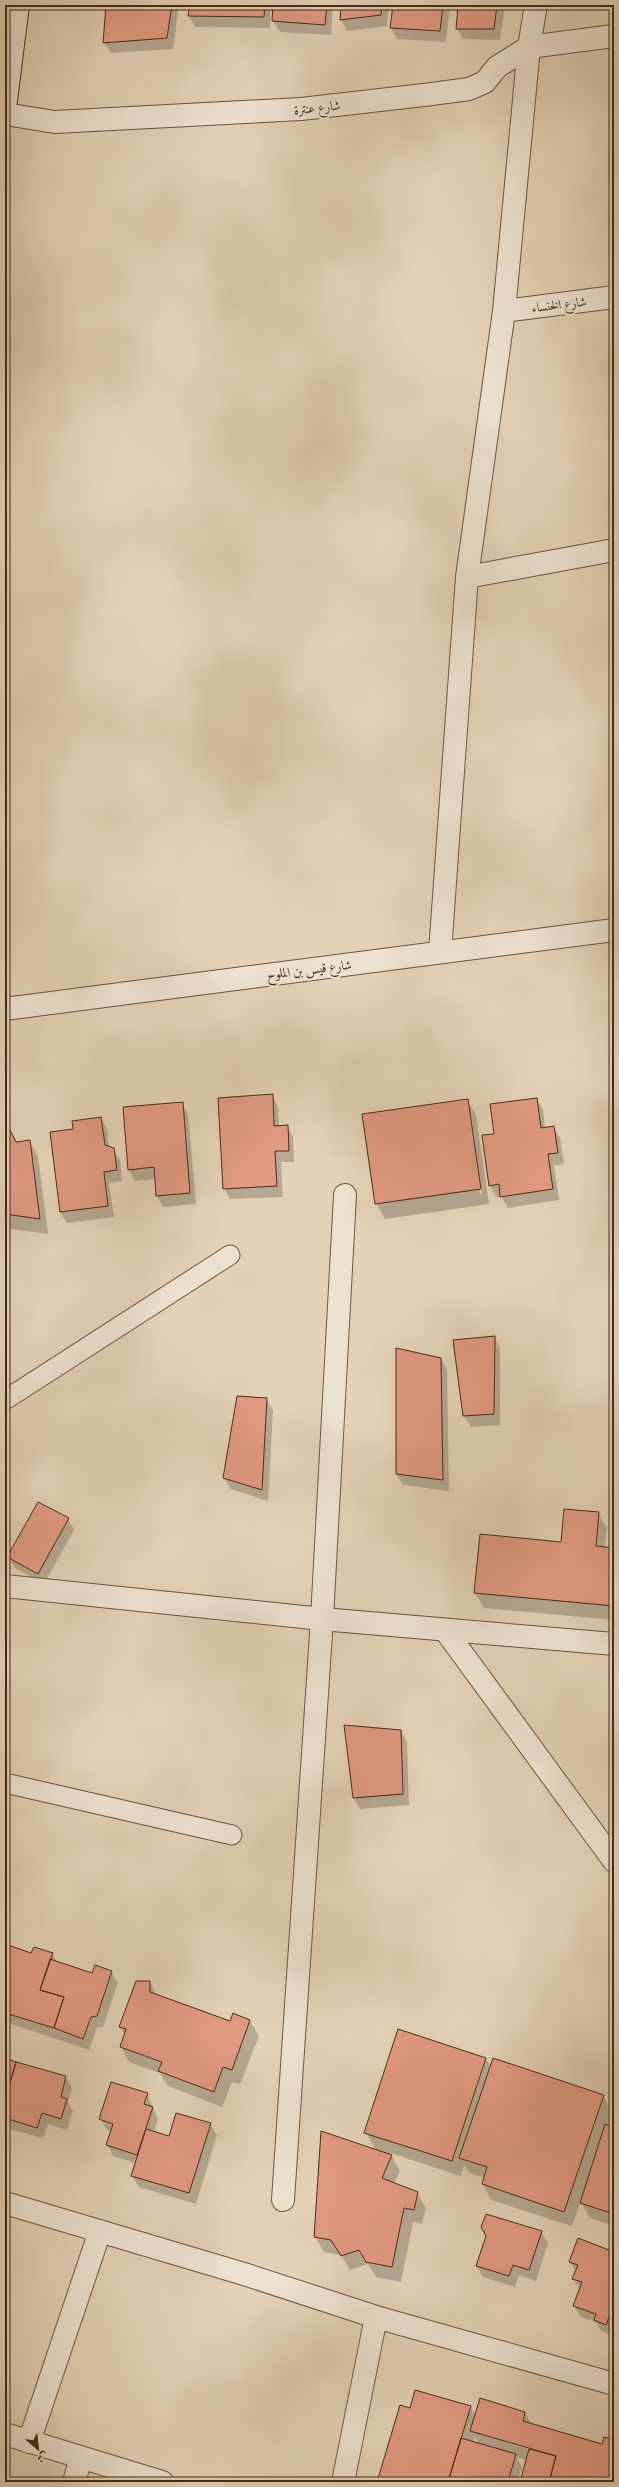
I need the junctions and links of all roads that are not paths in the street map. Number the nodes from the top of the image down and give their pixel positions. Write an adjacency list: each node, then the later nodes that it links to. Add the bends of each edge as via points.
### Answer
1 (18, 5): 5 (street)
2 (536, 5): 4 (street)
3 (614, 36): 4 (street, شارع عنترة)
4 (529, 47): 6 (street, شارع عنترة, via 497,67 485,82 469,89 424,95 301,110 55,122); 8 (street)
5 (5, 108)
6 (5, 114)
7 (614, 297): 8 (street, شارع الخنساء)
8 (504, 311): 10 (street)
9 (614, 550): 10 (street)
10 (467, 577): 12 (street)
11 (614, 930): 12 (street, شارع قيس بن الملوح)
12 (440, 952): 13 (street, شارع قيس بن الملوح)
13 (5, 1009)
14 (345, 1195): 18 (street)
15 (230, 1255): 16 (lane)
16 (5, 1400)
17 (5, 1586): 18 (street)
18 (322, 1620): 19 (street); 24 (street)
19 (445, 1630): 20 (street); 23 (street)
20 (614, 1644)
21 (5, 1782): 22 (lane)
22 (232, 1836)
23 (614, 1861)
24 (283, 2200)
25 (6, 2206): 26 (street)
26 (100, 2231): 27 (street); 30 (street)
27 (376, 2317): 28 (street); 34 (street)
28 (614, 2384)
29 (5, 2434): 30 (street)
30 (29, 2442): 31 (street)
31 (80, 2457): 32 (street); 33 (street)
32 (74, 2482)
33 (162, 2482)
34 (343, 2482)

